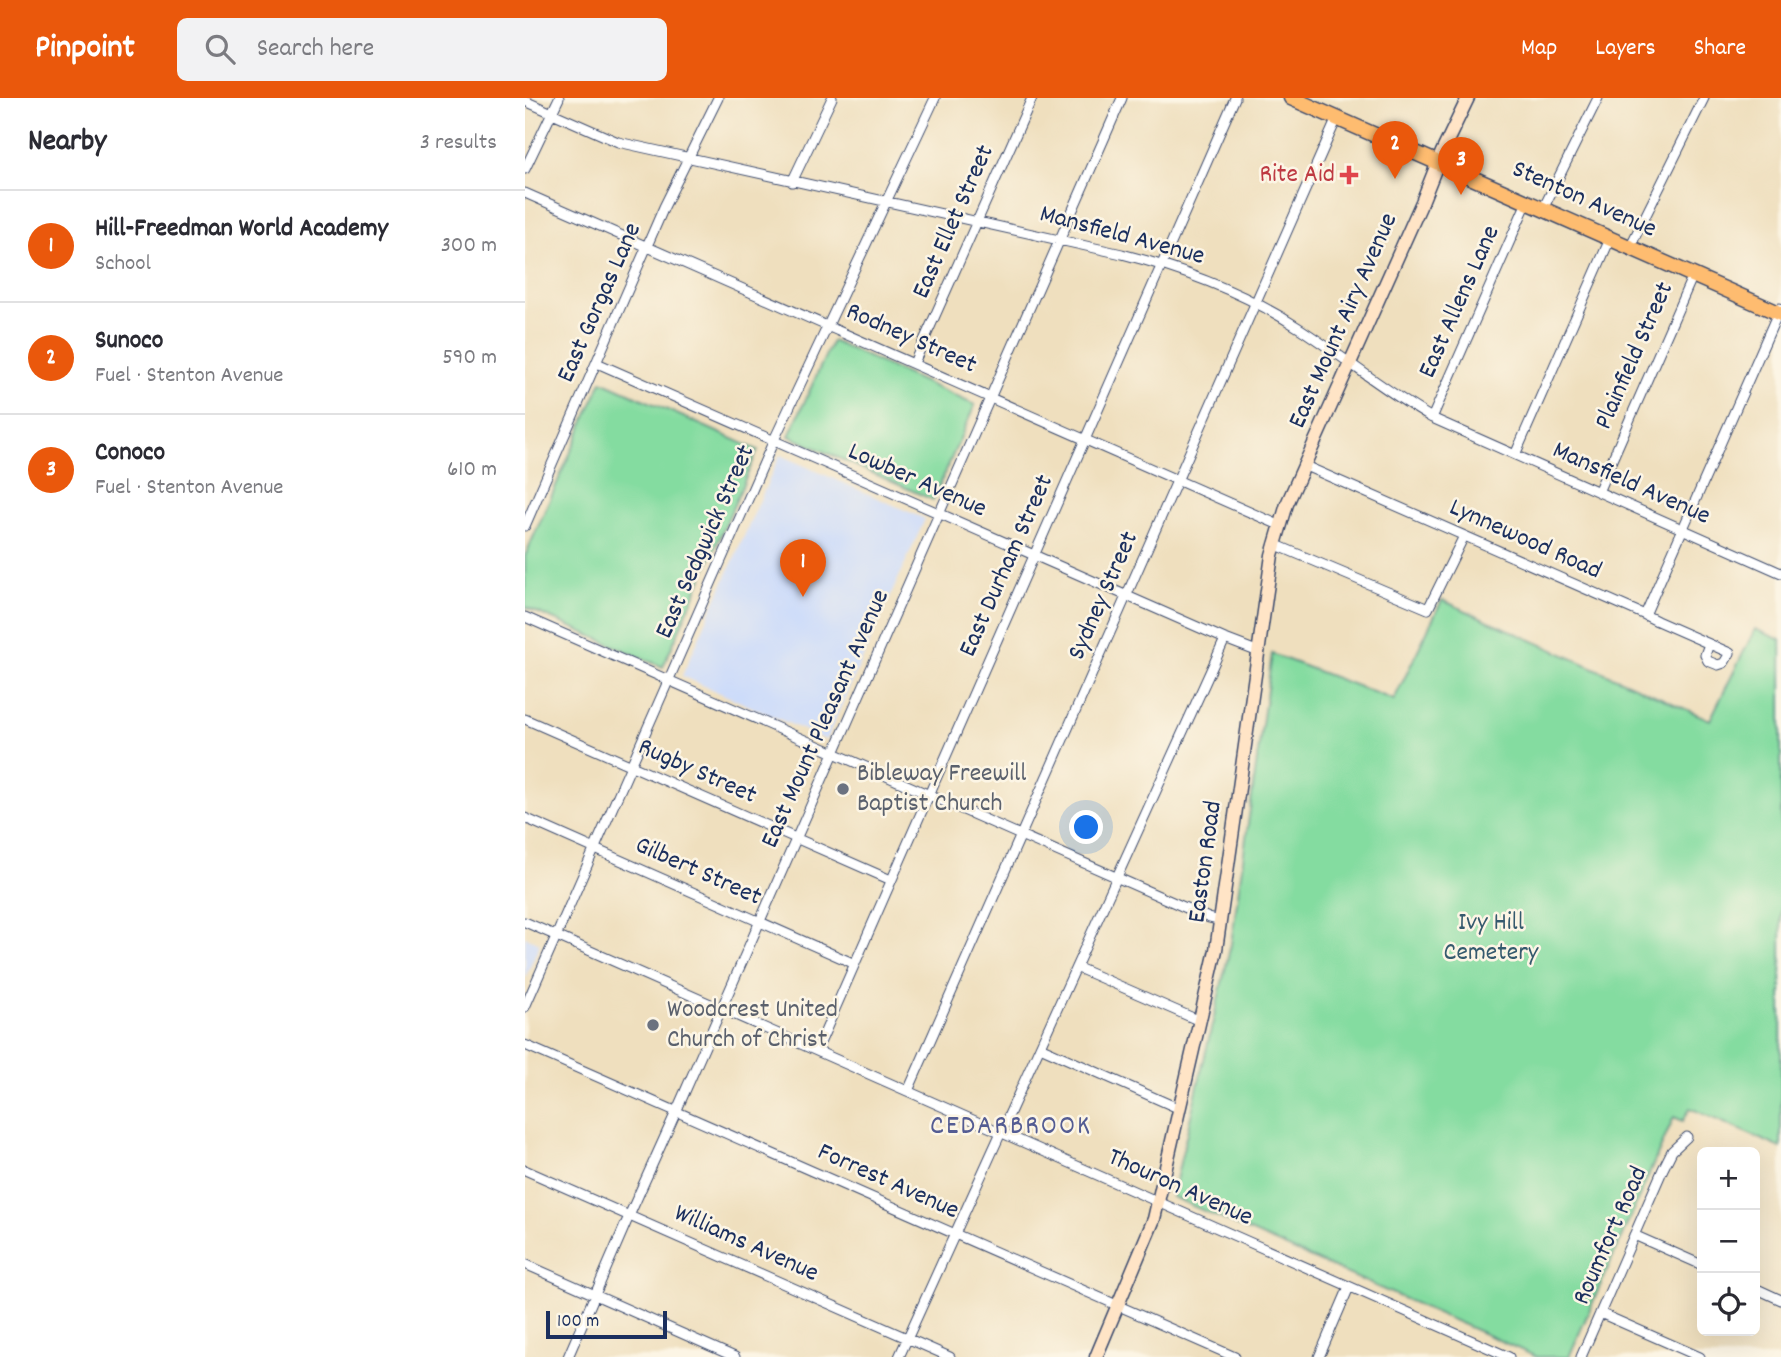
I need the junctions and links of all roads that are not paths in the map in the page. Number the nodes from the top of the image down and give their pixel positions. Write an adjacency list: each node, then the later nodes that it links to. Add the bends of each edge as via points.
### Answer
1 (559, 98): 13 (street)
2 (718, 98): 15 (street, East Gorgas Lane)
3 (832, 98): 18 (street)
4 (935, 98): 20 (street, East Sedgwick Street)
5 (1032, 98): 23 (street, East Ellet Street)
6 (1122, 98): 25 (street, East Mount Pleasant Avenue)
7 (1235, 98): 28 (street, East Durham Street)
8 (1293, 98): 14 (main road, Stenton Avenue)
9 (1468, 98): 16 (main road, East Mount Airy Avenue)
10 (1598, 98): 22 (street)
11 (1704, 98): 27 (street)
12 (525, 101): 13 (street, Mansfield Avenue)
13 (551, 114): 15 (street, Mansfield Avenue, via 618,142); 17 (street)
14 (1337, 118): 16 (main road, Stenton Avenue); 30 (street, Sydney Street)
15 (687, 159): 18 (street, Mansfield Avenue); 26 (street, East Gorgas Lane)
16 (1437, 162): 21 (main road, Stenton Avenue); 33 (main road, East Mount Airy Avenue)
17 (525, 169)
18 (792, 182): 20 (street, Mansfield Avenue)
19 (525, 193): 26 (street, Rodney Street)
20 (887, 202): 23 (street, Mansfield Avenue); 32 (street, East Sedgwick Street)
21 (1527, 202): 22 (main road, Stenton Avenue); 37 (street, East Allens Lane)
22 (1543, 209): 24 (main road, Stenton Avenue)
23 (977, 222): 25 (street, Mansfield Avenue); 35 (street, East Ellet Street)
24 (1610, 239): 27 (main road, Stenton Avenue); 40 (street)
25 (1060, 240): 28 (street, Mansfield Avenue); 36 (street, East Mount Pleasant Avenue)
26 (648, 247): 32 (street, Rodney Street); 34 (street, East Gorgas Lane)
27 (1630, 247): 29 (main road, Stenton Avenue)
28 (1163, 264): 30 (street, Mansfield Avenue); 38 (street, East Durham Street)
29 (1693, 275): 31 (main road, Stenton Avenue); 43 (street, Plainfield Street)
30 (1257, 303): 33 (street, Mansfield Avenue); 42 (street, Sydney Street)
31 (1780, 311): 48 (street)
32 (829, 326): 35 (street, Rodney Street); 39 (street, East Sedgwick Street)
33 (1350, 362): 37 (street, Mansfield Avenue); 41 (main road, East Mount Airy Avenue)
34 (597, 363): 39 (street, Lowber Avenue); 44 (street, East Gorgas Lane)
35 (914, 363): 36 (street, Rodney Street)
36 (991, 397): 38 (street, Rodney Street); 45 (street, East Mount Pleasant Avenue)
37 (1431, 418): 40 (street, Mansfield Avenue)
38 (1085, 439): 42 (street, Rodney Street); 51 (street, East Durham Street)
39 (774, 440): 45 (street, Lowber Avenue); 59 (street, East Sedgwick Street)
40 (1515, 456): 43 (street, Mansfield Avenue)
41 (1303, 465): 46 (main road, East Mount Airy Avenue); 49 (street, Lynnewood Road)
42 (1178, 480): 46 (street, Rodney Street); 53 (street, Sydney Street)
43 (1598, 492): 48 (street, Mansfield Avenue)
44 (529, 505): 47 (street, East Gorgas Lane)
45 (940, 514): 51 (street, Lowber Avenue); 61 (street, East Mount Pleasant Avenue)
46 (1279, 525): 50 (main road, Easton Road)
47 (525, 526)
48 (1682, 529): 52 (street, Mansfield Avenue); 54 (street)
49 (1464, 536): 50 (street, via 1428,609); 54 (street, Lynnewood Road)
50 (1274, 544): 58 (main road, Easton Road)
51 (1034, 556): 53 (street, Lowber Avenue); 63 (street, East Durham Street)
52 (1781, 573)
53 (1127, 597): 56 (street, Lowber Avenue); 65 (street, Sydney Street)
54 (1645, 615): 57 (street, Lynnewood Road)
55 (525, 617): 59 (street)
56 (1225, 639): 58 (street, Lowber Avenue); 68 (street)
57 (1709, 644): 57 (street, Lynnewood Road, via 1705,655 1711,663 1726,662 1730,653)
58 (1259, 652): 70 (main road, Easton Road)
59 (669, 681): 61 (street); 62 (street, East Sedgwick Street)
60 (525, 719): 62 (street, Rugby Street)
61 (834, 753): 63 (street); 66 (street, East Mount Pleasant Avenue)
62 (631, 765): 66 (street, Rugby Street); 67 (street, East Sedgwick Street)
63 (929, 795): 65 (street); 69 (street, East Durham Street)
64 (525, 818): 67 (street, Gilbert Street)
65 (1021, 836): 68 (street); 82 (street, Sydney Street)
66 (797, 838): 69 (street, Rugby Street); 72 (street, East Mount Pleasant Avenue)
67 (595, 849): 72 (street, Gilbert Street); 73 (street, East Sedgwick Street)
68 (1117, 878): 70 (street); 75 (street)
69 (891, 880): 74 (street, East Durham Street)
70 (1221, 921): 78 (main road, Easton Road)
71 (525, 922): 73 (street, Thouron Avenue)
72 (760, 922): 74 (street, Gilbert Street); 77 (street, East Mount Pleasant Avenue)
73 (556, 936): 76 (street, East Sedgwick Street); 77 (street, Thouron Avenue)
74 (855, 964): 81 (street, East Durham Street)
75 (1076, 967): 78 (street); 80 (street)
76 (525, 1007)
77 (722, 1008): 81 (street, Thouron Avenue); 84 (street, East Mount Pleasant Avenue)
78 (1200, 1021): 83 (main road, Easton Road)
79 (525, 1045): 84 (street, Forrest Avenue)
80 (1040, 1047): 83 (street); 85 (street)
81 (817, 1050): 82 (street, Thouron Avenue)
82 (908, 1091): 85 (street, Thouron Avenue)
83 (1180, 1109): 88 (main road, Easton Road)
84 (677, 1112): 89 (street, East Mount Pleasant Avenue); 90 (street, Forrest Avenue)
85 (1002, 1132): 88 (street, Thouron Avenue); 90 (street)
86 (1687, 1137): 91 (street, Roumfort Road, via 1672,1151)
87 (525, 1170): 89 (street, Williams Avenue)
88 (1158, 1202): 94 (street, Thouron Avenue); 98 (main road, Easton Road)
89 (629, 1216): 96 (street, East Mount Pleasant Avenue); 100 (street, Williams Avenue)
90 (955, 1234): 98 (street, Forrest Avenue); 100 (street)
91 (1634, 1235): 92 (street); 99 (street, Roumfort Road)
92 (1697, 1263)
93 (525, 1264): 96 (street)
94 (1349, 1287): 107 (street); 108 (street, Thouron Avenue)
95 (1760, 1290): 97 (street)
96 (595, 1296): 101 (street, East Mount Pleasant Avenue); 102 (street)
97 (1781, 1300)
98 (1118, 1306): 105 (main road, Easton Road); 106 (street, Forrest Avenue)
99 (1600, 1313): 109 (street, Roumfort Road); 110 (street)
100 (907, 1338): 103 (street); 104 (street, Williams Avenue)
101 (568, 1357)
102 (735, 1357)
103 (899, 1357)
104 (950, 1357)
105 (1096, 1357)
106 (1235, 1357)
107 (1318, 1357)
108 (1509, 1357)
109 (1581, 1357)
110 (1700, 1357)

